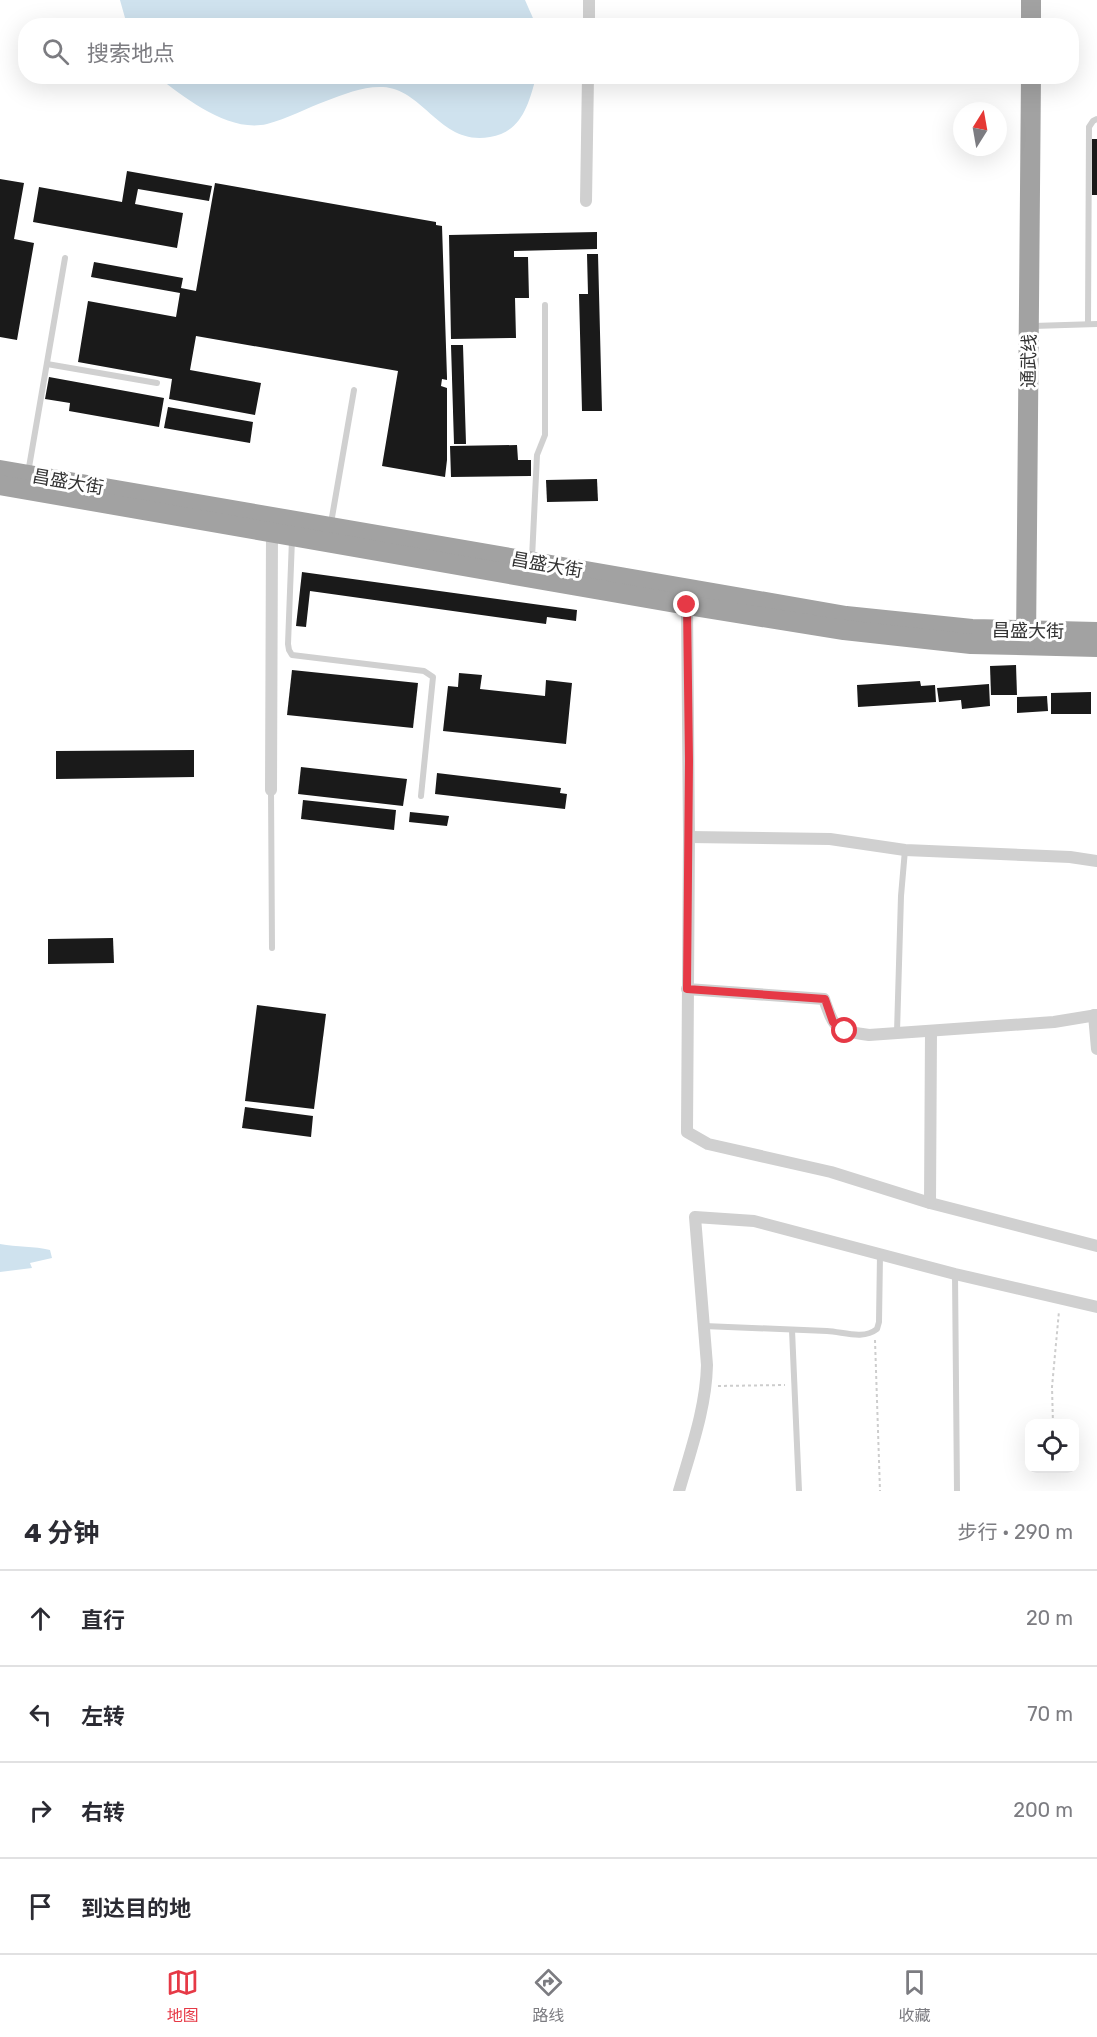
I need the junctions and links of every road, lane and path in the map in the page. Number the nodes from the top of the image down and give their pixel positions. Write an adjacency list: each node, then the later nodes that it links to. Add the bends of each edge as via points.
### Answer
1 (590, 0): 3 (street)
2 (1031, 0): 4 (highway)
3 (589, 18)
4 (1031, 18)
5 (588, 84): 8 (street)
6 (1031, 84): 13 (highway, 通武线)
7 (1097, 119): 11 (lane, via 1089,127)
8 (586, 201)
9 (65, 258): 14 (lane)
10 (545, 305): 23 (lane, via 545,435 537,454)
11 (1088, 324): 12 (lane); 13 (lane)
12 (1097, 324)
13 (1029, 327): 26 (highway, 通武线)
14 (47, 364): 15 (lane); 18 (lane)
15 (157, 384)
16 (354, 390): 20 (lane)
17 (0, 470): 18 (highway, 昌盛大街)
18 (27, 474): 20 (highway, 昌盛大街)
19 (0, 485): 21 (highway, 昌盛大街)
20 (330, 527): 23 (highway, 昌盛大街)
21 (272, 532): 22 (highway, 昌盛大街); 28 (street)
22 (292, 536): 24 (highway, 昌盛大街); 29 (lane, via 288,644 292,655 424,671 434,677)
23 (532, 562): 26 (highway, 昌盛大街, via 846,616)
24 (687, 605): 26 (highway, 昌盛大街, via 911,639); 30 (street)
25 (1097, 632): 26 (highway, 昌盛大街)
26 (1026, 638): 27 (highway, 昌盛大街)
27 (1097, 647)
28 (271, 790): 33 (lane)
29 (421, 796)
30 (689, 837): 31 (street, via 830,839); 34 (street)
31 (905, 850): 32 (street); 37 (lane)
32 (1097, 861)
33 (272, 948)
34 (687, 989): 37 (street, via 825,999 833,1022 845,1031 869,1035); 39 (street, via 687,1132 708,1144 831,1172)
35 (1095, 1015): 36 (street); 38 (street)
36 (931, 1031): 37 (street); 39 (street)
37 (897, 1033)
38 (1097, 1049)
39 (930, 1203): 40 (street)
40 (1097, 1246)
41 (880, 1254): 42 (street); 45 (street, via 754,1221 695,1217); 47 (lane, via 879,1322)
42 (955, 1274): 43 (street); 54 (lane)
43 (1060, 1299): 44 (street); 50 (path)
44 (1097, 1307)
45 (704, 1326): 46 (lane); 49 (street)
46 (792, 1330): 47 (lane, via 851,1335); 48 (lane)
47 (874, 1331): 53 (path)
48 (794, 1385): 49 (path); 52 (lane)
49 (706, 1386): 51 (street)
50 (1053, 1419)
51 (679, 1491)
52 (799, 1491)
53 (880, 1491)
54 (957, 1491)

